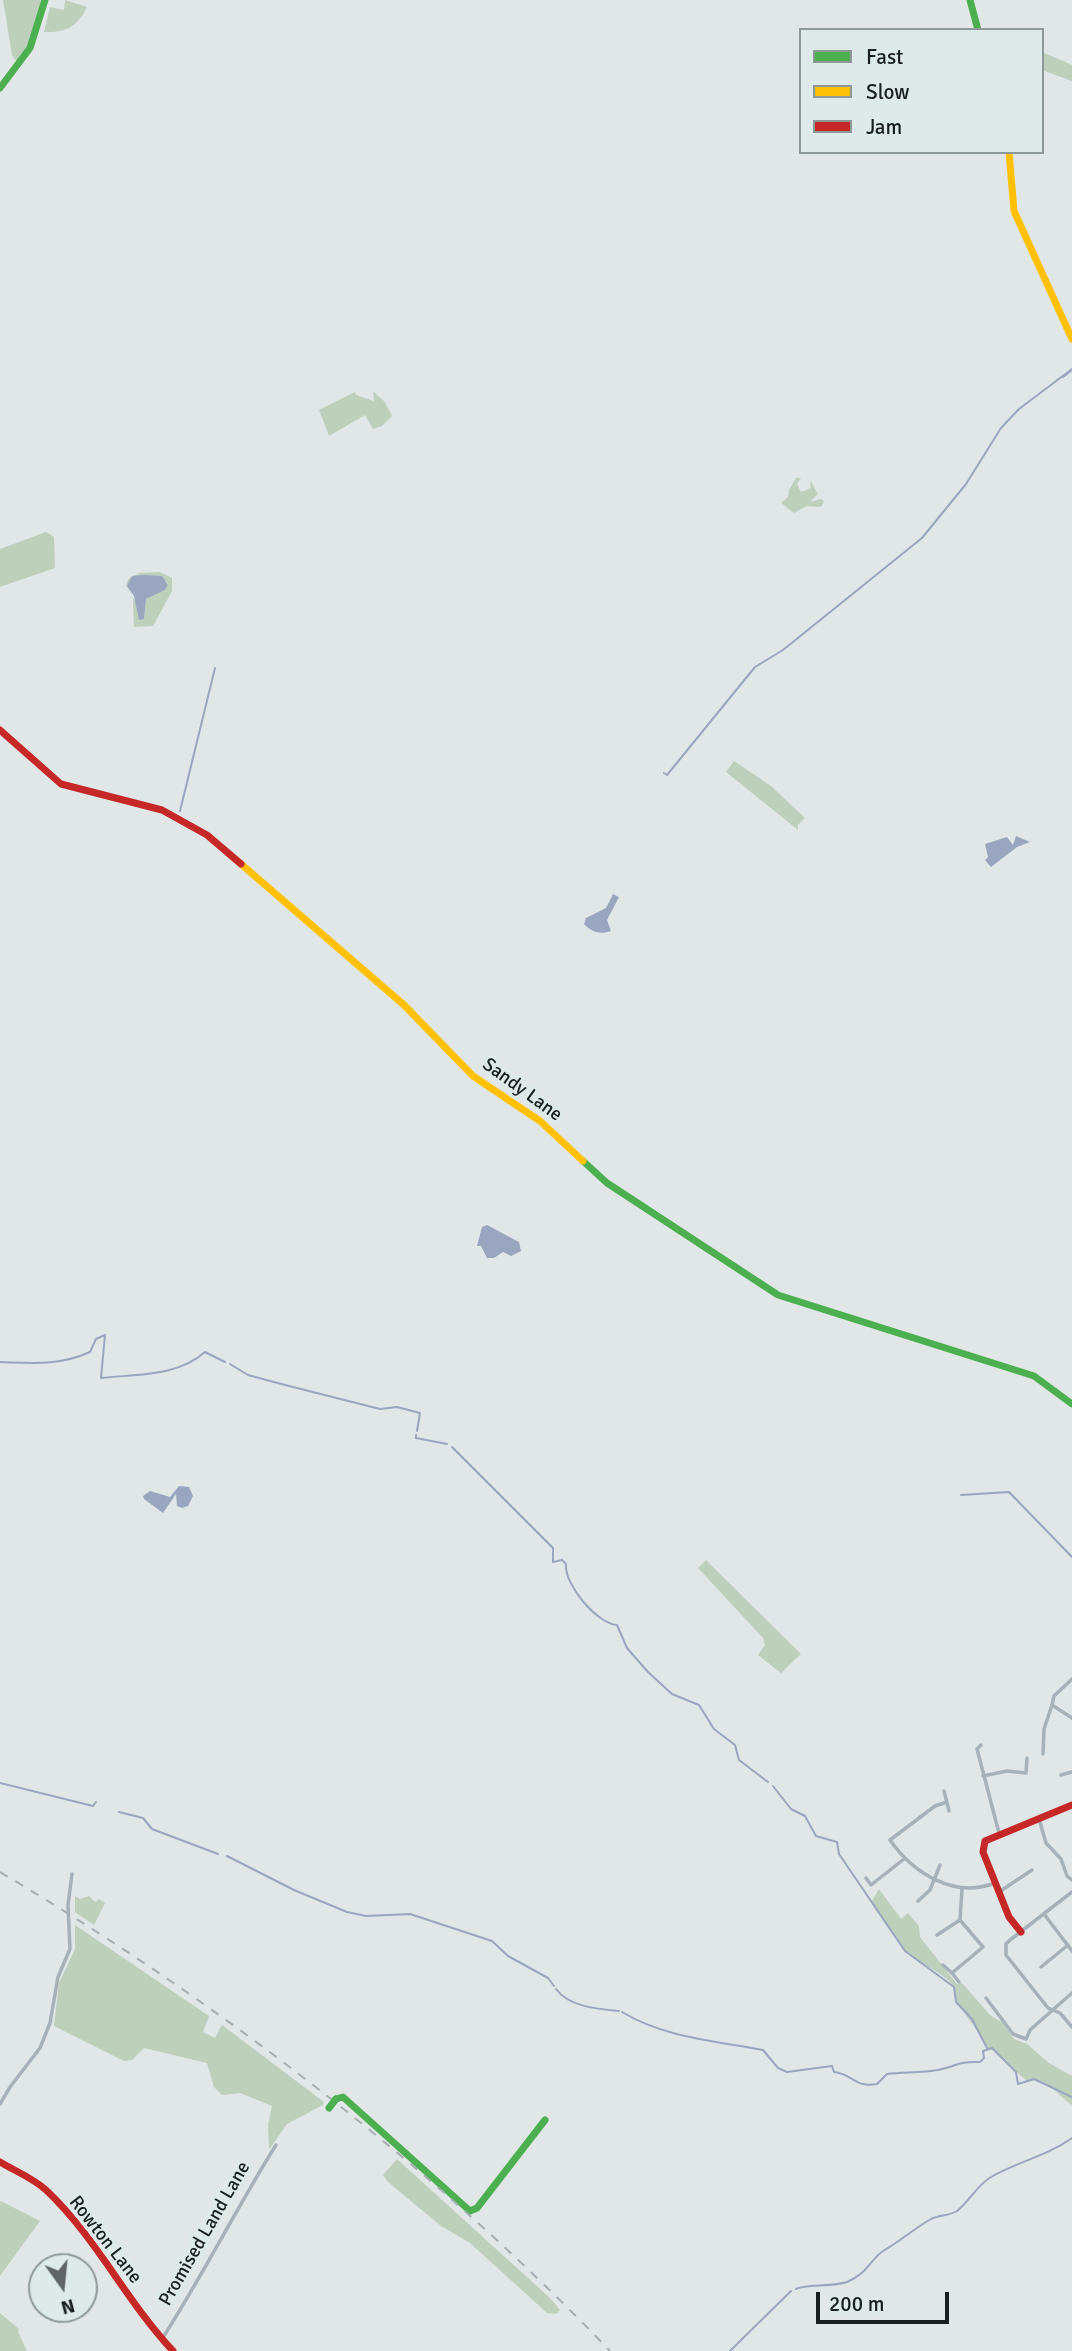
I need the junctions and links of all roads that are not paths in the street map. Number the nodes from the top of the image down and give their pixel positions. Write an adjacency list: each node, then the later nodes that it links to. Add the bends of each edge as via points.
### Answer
1 (45, 0): 4 (street, via 34,43)
2 (970, 0): 3 (street)
3 (977, 28)
4 (0, 88)
5 (1009, 154): 6 (street, via 1012,198 1022,233)
6 (1072, 339)
7 (0, 730): 8 (street, Sandy Lane, via 61,784 162,810 207,835 404,1005 473,1076 540,1121 607,1183 740,1273 778,1295 1034,1376)
8 (1072, 1404)
9 (1072, 1679): 10 (street)
10 (1052, 1704): 11 (street); 13 (street)
11 (1072, 1718)
12 (977, 1749): 17 (street)
13 (1043, 1754)
14 (1027, 1758): 17 (street, via 1025,1776 1007,1771)
15 (1061, 1775): 16 (street)
16 (1069, 1775)
17 (983, 1776): 23 (street)
18 (944, 1791): 19 (street)
19 (947, 1802): 21 (street); 25 (street, via 935,1805)
20 (1072, 1805): 22 (street)
21 (949, 1811)
22 (1038, 1818): 23 (street); 34 (street, via 1046,1843)
23 (999, 1833): 35 (street, via 983,1847)
24 (886, 1836): 25 (street)
25 (890, 1840): 26 (street)
26 (904, 1859): 32 (street, via 873,1887); 33 (street)
27 (940, 1865): 33 (street)
28 (1023, 1869): 31 (street)
29 (1032, 1870): 31 (street)
30 (72, 1874): 58 (street, via 70,1949 58,1977 50,2023 40,2048)
31 (1026, 1874): 37 (street)
32 (866, 1878)
33 (935, 1878): 36 (street); 39 (street)
34 (1072, 1880)
35 (995, 1883): 36 (street); 37 (street)
36 (962, 1889): 41 (street)
37 (999, 1892): 43 (street)
38 (1072, 1892): 40 (street)
39 (918, 1901)
40 (1044, 1914): 43 (street); 45 (street)
41 (960, 1920): 42 (street); 46 (street)
42 (939, 1932)
43 (1021, 1932): 55 (street, via 1006,1944 1006,1955)
44 (988, 1943): 46 (street)
45 (1068, 1945): 47 (street); 49 (street)
46 (983, 1947): 50 (street)
47 (1072, 1951)
48 (943, 1965): 50 (street)
49 (1041, 1967)
50 (952, 1973): 51 (street)
51 (959, 1982)
52 (1072, 1993): 55 (street)
53 (986, 1998): 54 (street)
54 (995, 2008): 55 (street, via 1013,2034 1026,2039); 56 (street)
55 (1054, 2010): 57 (street)
56 (990, 2012)
57 (1072, 2027)
58 (0, 2104)
59 (329, 2108): 60 (street, bridge, via 343,2097 470,2211)
60 (545, 2120)
61 (276, 2145): 63 (street, Promised Land Lane)
62 (0, 2162): 63 (street, Rowton Lane, via 46,2190)
63 (161, 2340): 64 (street, Rowton Lane)
64 (173, 2351)

